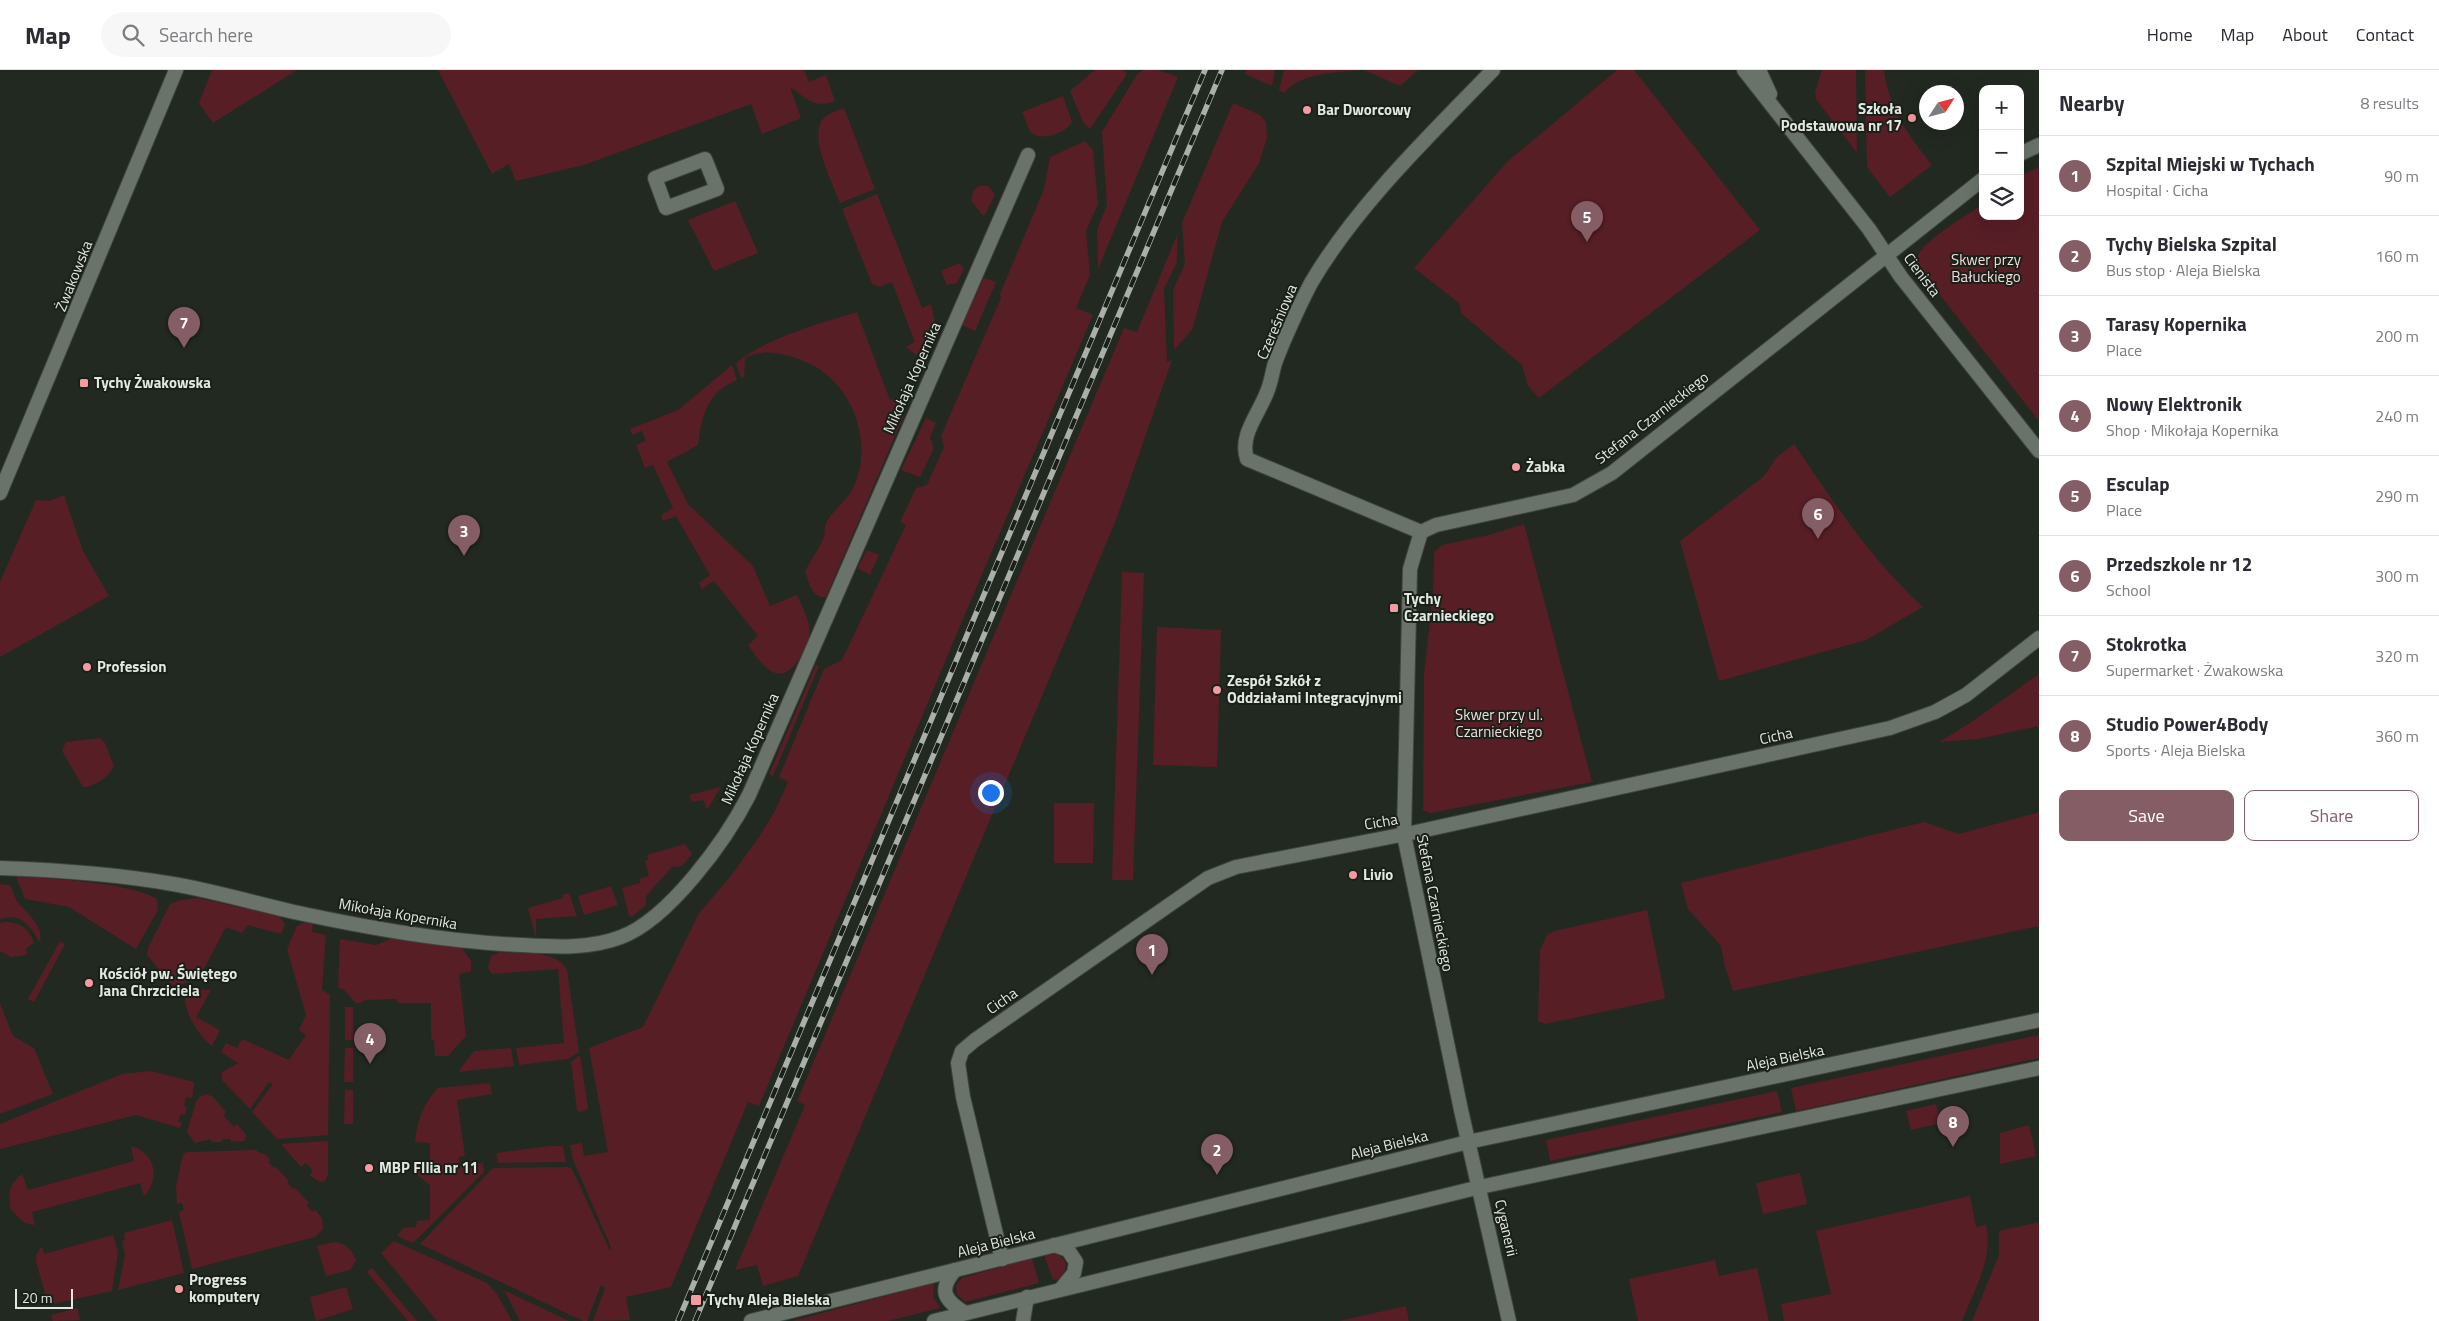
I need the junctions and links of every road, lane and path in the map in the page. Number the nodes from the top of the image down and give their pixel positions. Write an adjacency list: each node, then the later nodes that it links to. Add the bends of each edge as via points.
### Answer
1 (176, 70): 12 (street, Żwakowska)
2 (1493, 70): 13 (street, Czereśniowa, via 1351,226 1311,284 1245,440 1247,459)
3 (1744, 70): 5 (street, Cienista)
4 (1759, 70): 5 (street, Cienista)
5 (1780, 118): 10 (street, Cienista)
6 (2039, 145): 7 (street)
7 (2024, 152)
8 (1028, 155): 16 (street, Mikołaja Kopernika, via 750,795 714,851 650,922 620,938 567,948 478,943 304,914 174,884 98,873)
9 (1979, 182): 10 (street, Stefana Czarnieckiego)
10 (1886, 254): 11 (street, Cienista); 13 (street, Stefana Czarnieckiego, via 1612,473 1573,495 1436,525)
11 (2039, 451)
12 (0, 493)
13 (1421, 532): 15 (street, Stefana Czarnieckiego, via 1410,569)
14 (2039, 638): 15 (street, Cicha, via 1966,695 1927,715 1890,728)
15 (1404, 835): 19 (street, Stefana Czarnieckiego); 22 (street, Cicha, via 1236,867 1208,878 962,1051 958,1063 963,1096)
16 (0, 868)
17 (2039, 1020): 19 (street, Aleja Bielska)
18 (2039, 1068): 20 (street)
19 (1468, 1142): 20 (street, Cyganerii); 21 (street, Aleja Bielska)
20 (1480, 1187): 24 (street); 30 (street, Cyganerii)
21 (1054, 1245): 22 (street, Aleja Bielska); 24 (street, via 1068,1250 1076,1262 1074,1273)
22 (1002, 1258): 23 (street, Aleja Bielska)
23 (955, 1270): 26 (street, via 946,1282 945,1294 951,1305); 27 (street, Aleja Bielska)
24 (1061, 1289): 25 (street)
25 (1027, 1298): 26 (street); 29 (street)
26 (965, 1313): 28 (street)
27 (751, 1321)
28 (934, 1321)
29 (1023, 1321)
30 (1510, 1321)

